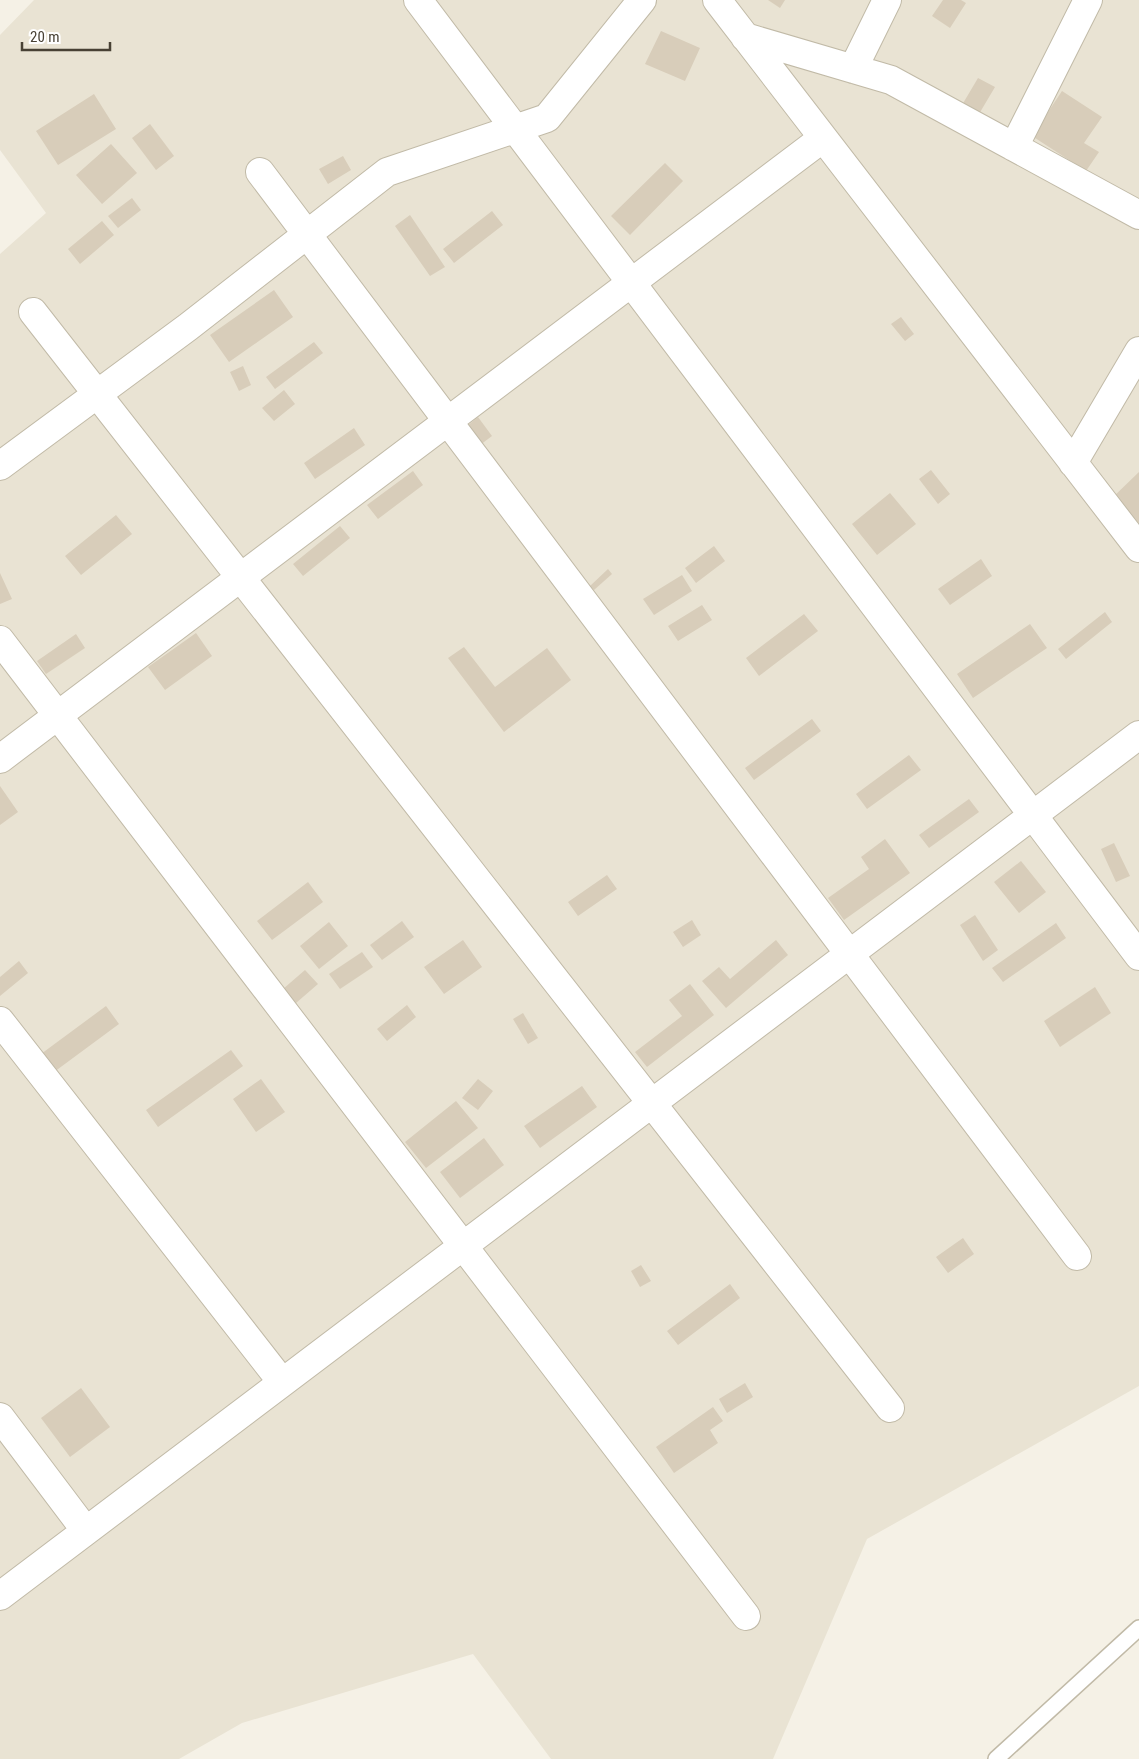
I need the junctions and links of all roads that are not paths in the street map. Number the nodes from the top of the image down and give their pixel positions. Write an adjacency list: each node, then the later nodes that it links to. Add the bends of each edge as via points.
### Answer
1 (418, 0): 8 (street)
2 (642, 0): 8 (street, via 547,118)
3 (716, 0): 6 (street)
4 (887, 0): 7 (street)
5 (1088, 0): 10 (street)
6 (745, 37): 7 (street); 9 (street)
7 (853, 68): 10 (street, via 891,80)
8 (515, 129): 13 (street, via 388,172); 14 (street)
9 (823, 138): 14 (street); 19 (street)
10 (1014, 146): 12 (street)
11 (260, 172): 13 (street)
12 (1139, 215)
13 (307, 235): 17 (street); 18 (street)
14 (631, 283): 18 (street); 27 (street)
15 (33, 312): 17 (street)
16 (1139, 351): 19 (street)
17 (97, 394): 20 (street); 22 (street)
18 (448, 422): 22 (street); 28 (street)
19 (1074, 463): 21 (street)
20 (0, 466)
21 (1139, 548)
22 (241, 578): 24 (street); 31 (street)
23 (0, 640): 24 (street)
24 (58, 716): 26 (street); 32 (street)
25 (1139, 735): 27 (street)
26 (0, 759)
27 (1033, 815): 28 (street); 29 (street)
28 (850, 954): 31 (street); 33 (street)
29 (1139, 956)
30 (0, 1021): 34 (street)
31 (652, 1103): 32 (street); 35 (street)
32 (463, 1246): 34 (street); 39 (street)
33 (1077, 1256)
34 (282, 1382): 37 (street)
35 (890, 1408)
36 (0, 1417): 37 (street)
37 (86, 1531): 38 (street)
38 (0, 1596)
39 (746, 1616)
40 (1139, 1628): 41 (lane)
41 (996, 1759)

